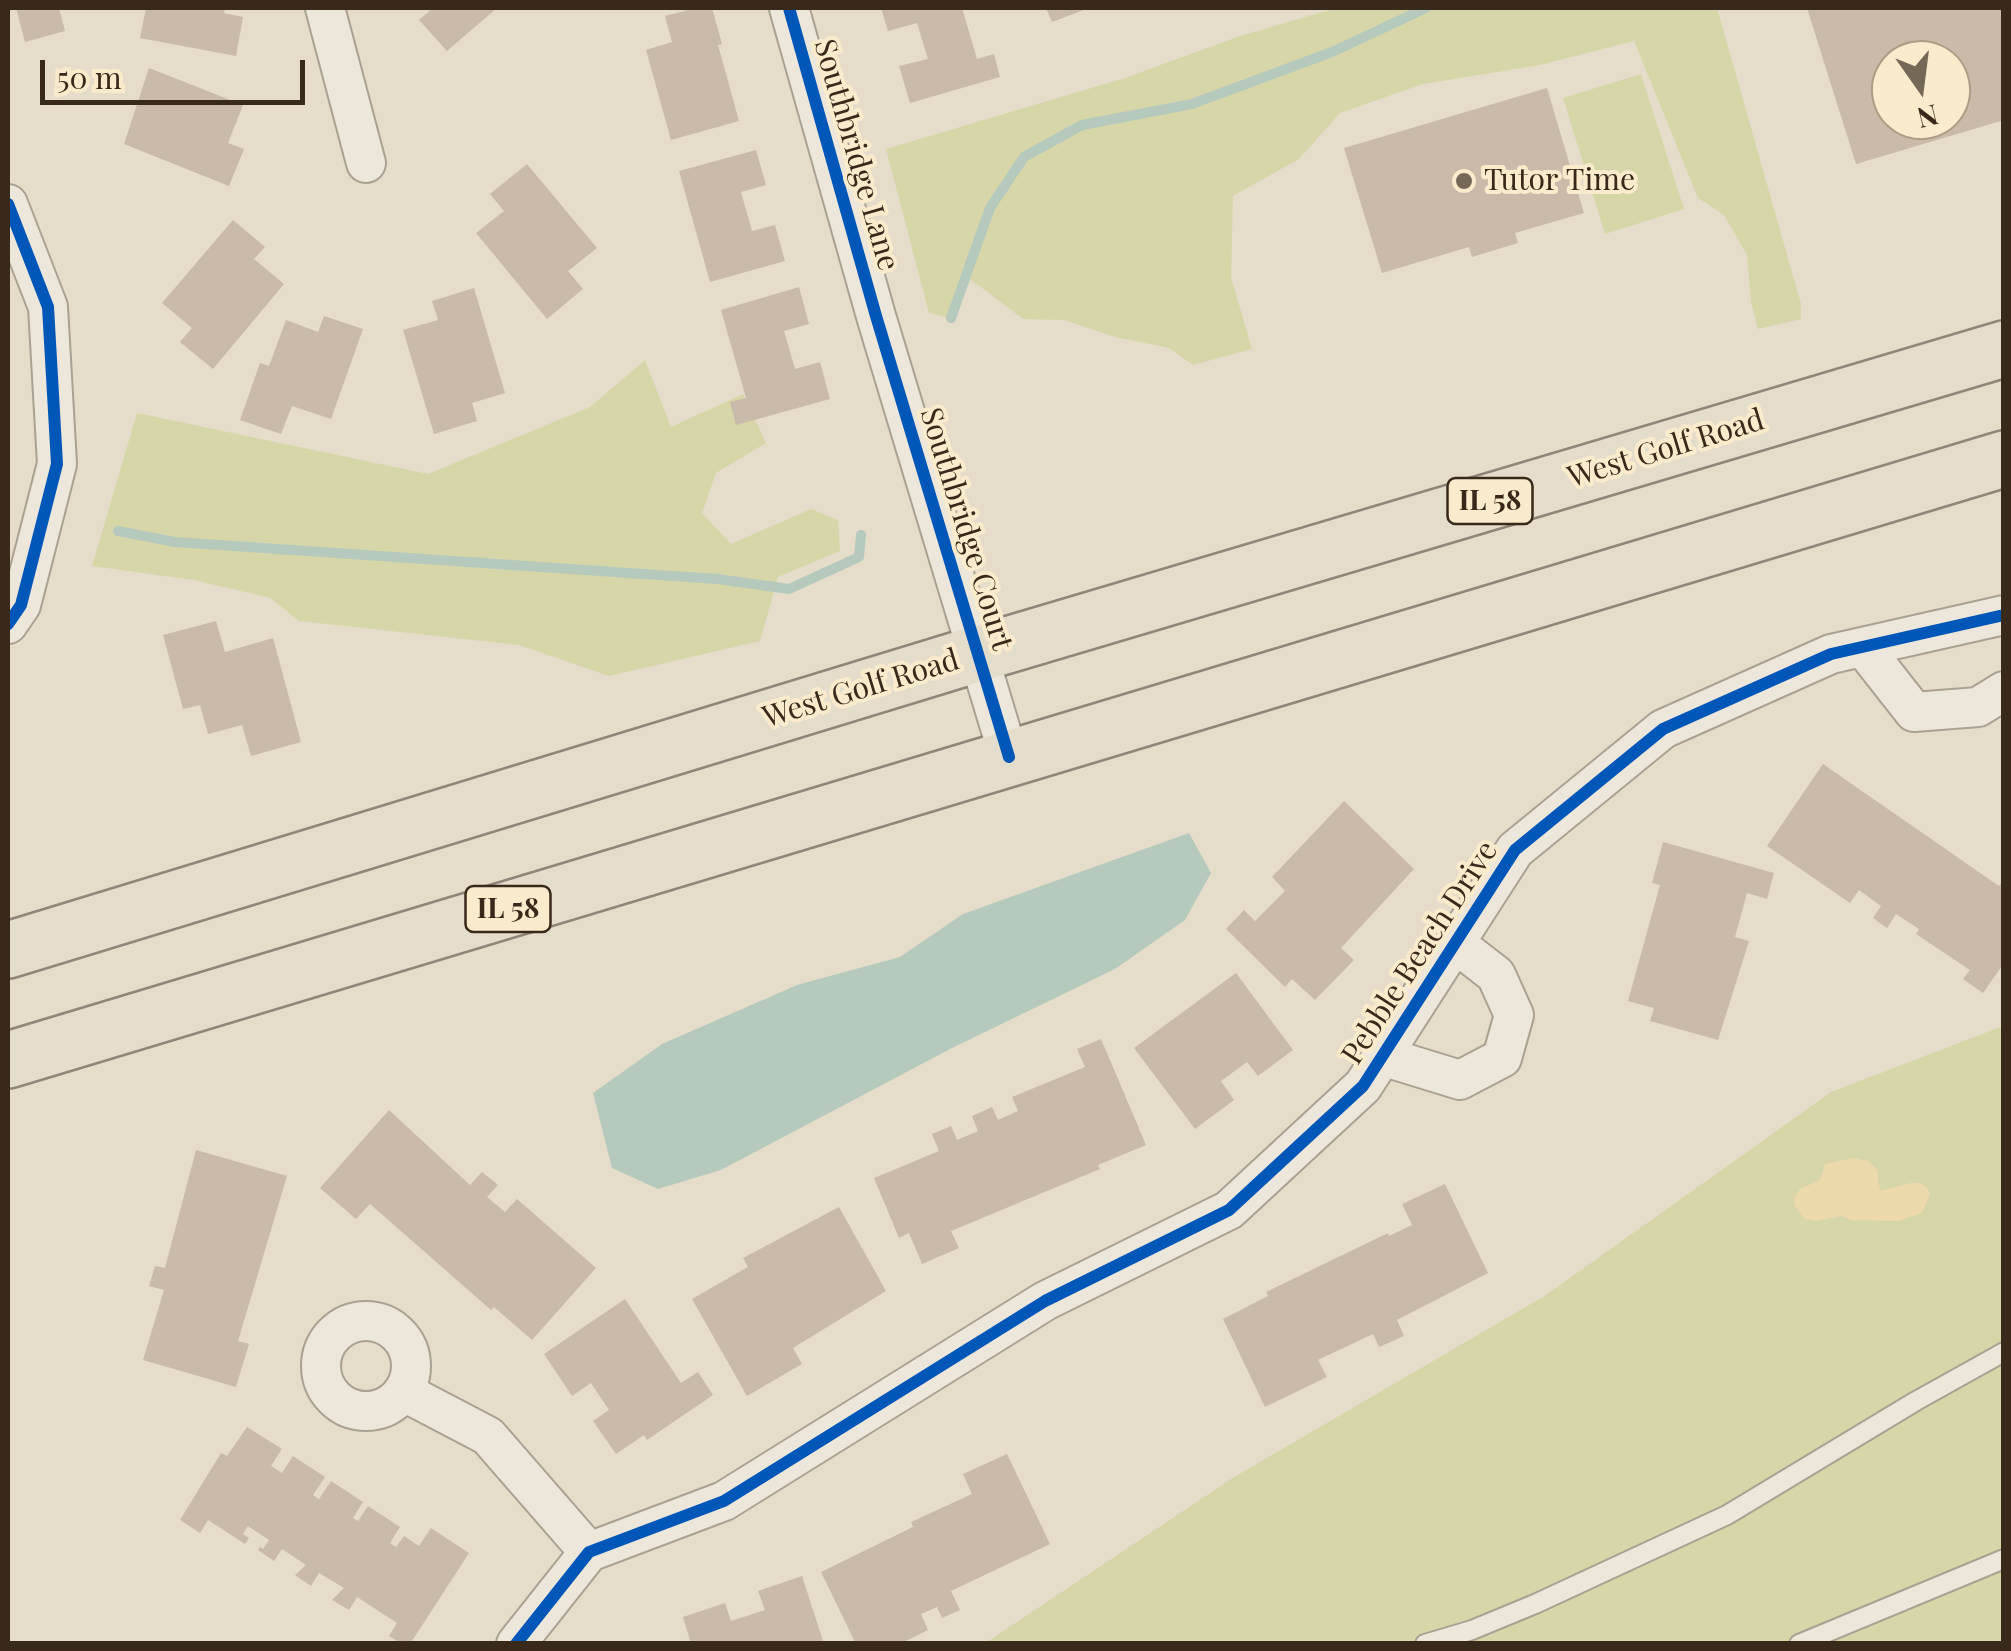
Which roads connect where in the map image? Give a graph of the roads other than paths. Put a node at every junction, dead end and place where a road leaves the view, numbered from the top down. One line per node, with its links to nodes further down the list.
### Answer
1 (326, 8): 3 (street)
2 (788, 8): 5 (street, Southbridge Lane)
3 (366, 163)
4 (8, 204): 9 (street)
5 (876, 316): 11 (street, Southbridge Court)
6 (2004, 349): 11 (main road, West Golf Road / IL 58)
7 (2004, 459): 13 (main road, IL 58)
8 (2004, 615): 10 (street, Pebble Beach Drive)
9 (8, 624)
10 (1863, 647): 12 (street); 14 (street, Pebble Beach Drive)
11 (977, 654): 13 (street, Southbridge Court); 15 (main road, West Golf Road / IL 58)
12 (2004, 691)
13 (1009, 757): 17 (main road, IL 58)
14 (1455, 943): 16 (street, Pebble Beach Drive); 16 (street, Pebble Beach Drive)
15 (8, 950)
16 (1382, 1056): 20 (street, Pebble Beach Drive)
17 (8, 1060)
18 (2004, 1352): 23 (lane)
19 (404, 1392): 20 (street)
20 (589, 1552): 22 (street)
21 (2004, 1559): 24 (lane)
22 (516, 1644)
23 (1425, 1644)
24 (1799, 1644)

